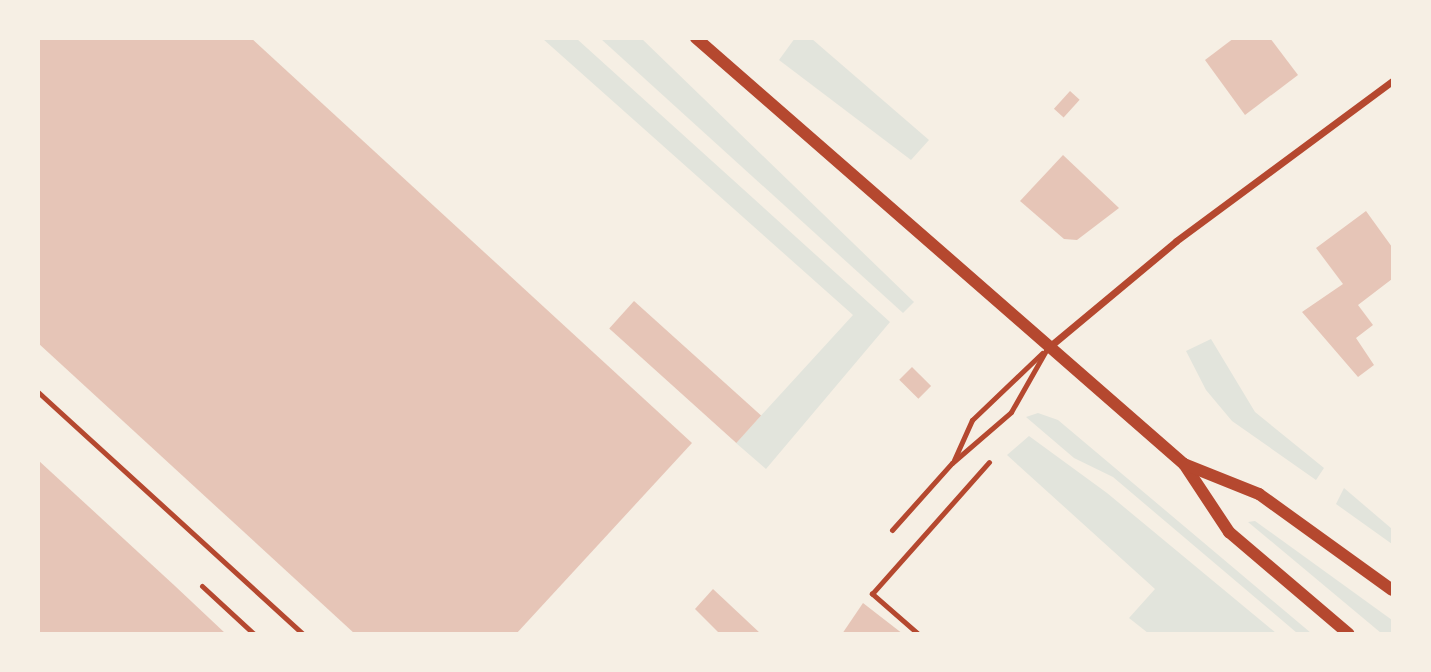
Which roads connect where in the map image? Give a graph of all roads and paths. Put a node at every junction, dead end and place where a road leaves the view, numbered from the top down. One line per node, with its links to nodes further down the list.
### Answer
1 (696, 38): 3 (street)
2 (1392, 81): 3 (street)
3 (1048, 347): 6 (lane); 6 (lane); 7 (street)
4 (38, 391): 12 (lane)
5 (998, 452): 13 (path)
6 (952, 463): 8 (lane)
7 (1184, 464): 10 (street); 14 (street)
8 (892, 530)
9 (202, 586): 11 (lane)
10 (1392, 590)
11 (254, 634)
12 (303, 634)
13 (918, 634)
14 (1349, 634)

